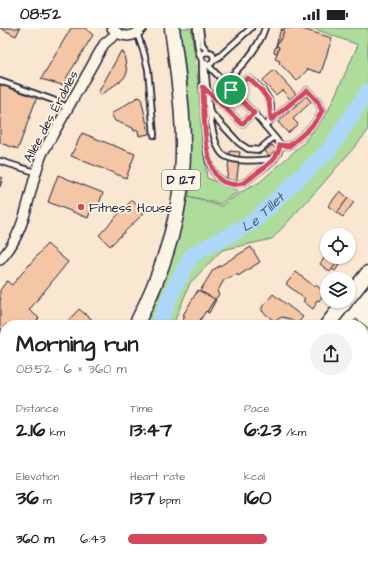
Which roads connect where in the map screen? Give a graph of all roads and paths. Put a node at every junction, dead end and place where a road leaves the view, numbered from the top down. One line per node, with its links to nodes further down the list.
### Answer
1 (172, 28): 32 (main road, D 127)
2 (196, 28): 10 (lane)
3 (200, 28): 8 (lane)
4 (251, 28): 9 (lane)
5 (265, 28): 12 (lane)
6 (114, 30): 7 (street); 17 (street, Allée des Érables)
7 (139, 31): 22 (lane)
8 (210, 52): 9 (lane); 10 (lane); 10 (lane)
9 (224, 52): 10 (lane)
10 (207, 62): 12 (lane); 13 (lane); 14 (lane)
11 (0, 80): 17 (lane)
12 (224, 82): 15 (lane)
13 (203, 87): 14 (lane); 16 (lane)
14 (207, 90): 18 (lane); 19 (lane)
15 (231, 90): 19 (lane); 20 (lane)
16 (204, 106): 18 (lane); 25 (lane)
17 (68, 108): 27 (street, Allée des Érables)
18 (210, 112): 23 (lane); 25 (lane)
19 (254, 113): 21 (lane)
20 (271, 120): 21 (lane); 24 (lane)
21 (265, 126): 23 (lane)
22 (154, 136)
23 (274, 136): 24 (lane)
24 (280, 145): 25 (lane)
25 (274, 159)
26 (0, 160): 27 (lane)
27 (35, 172): 28 (street, Allée des Érables)
28 (0, 260)
29 (368, 272): 30 (main road)
30 (356, 288)
31 (340, 308): 33 (main road)
32 (138, 320)
33 (331, 320)

